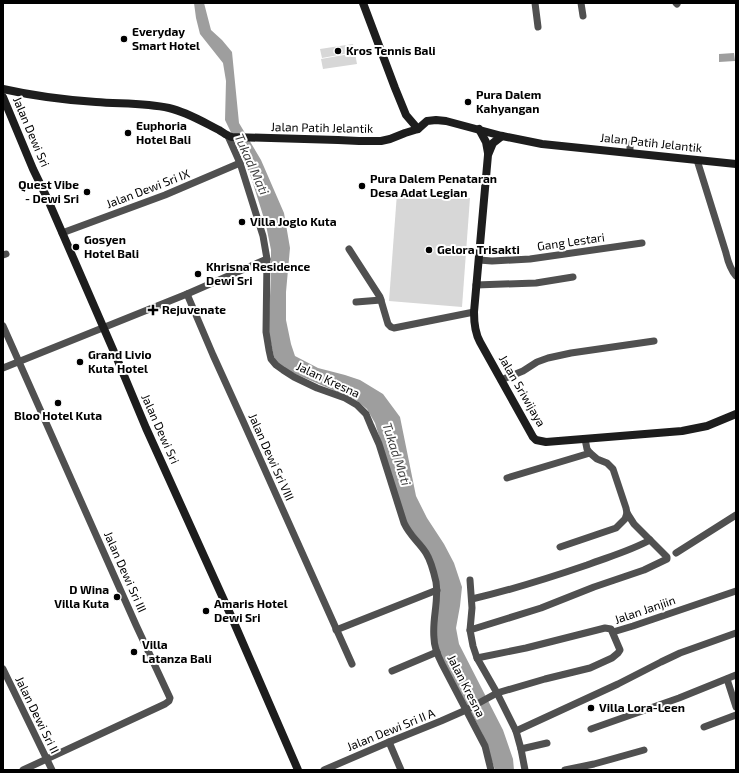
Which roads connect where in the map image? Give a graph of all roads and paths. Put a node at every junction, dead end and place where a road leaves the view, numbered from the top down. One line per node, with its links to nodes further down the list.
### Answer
1 (363, 3): 9 (street)
2 (535, 3): 5 (street)
3 (580, 3): 4 (street)
4 (583, 16)
5 (538, 26)
6 (3, 89): 7 (street, Jalan Patih Jelantik)
7 (12, 91): 8 (street); 12 (street, Jalan Patih Jelantik)
8 (4, 98): 19 (street, Jalan Dewi Sri)
9 (418, 128): 10 (street, Jalan Patih Jelantik); 12 (street, Jalan Patih Jelantik)
10 (479, 130): 11 (street, Jalan Patih Jelantik); 15 (street, Jalan Sriwijaya)
11 (502, 136): 14 (street, Jalan Patih Jelantik); 15 (street, Jalan Sriwijaya)
12 (230, 137): 17 (street, Jalan Kresna)
13 (630, 144): 14 (street)
14 (630, 153): 16 (street, Jalan Patih Jelantik)
15 (488, 155): 23 (street, Jalan Sriwijaya)
16 (697, 160): 18 (street, Jalan Patih Jelantik); 24 (street)
17 (240, 163): 19 (street, Jalan Dewi Sri IX); 22 (street, Jalan Kresna)
18 (736, 164)
19 (62, 233): 32 (street, Jalan Dewi Sri)
20 (642, 243): 23 (street, Gang Lestari)
21 (349, 249): 28 (street)
22 (267, 259): 27 (street); 47 (street, Jalan Kresna)
23 (479, 260): 26 (street, Jalan Sriwijaya)
24 (736, 276)
25 (574, 277): 26 (street)
26 (476, 285): 30 (street, Jalan Sriwijaya)
27 (188, 294): 32 (street); 50 (street, Jalan Dewi Sri VIII)
28 (381, 300): 29 (street); 30 (street)
29 (356, 302)
30 (474, 312): 36 (street, Jalan Sriwijaya)
31 (3, 326): 34 (street, Jalan Dewi Sri III)
32 (103, 327): 34 (street); 75 (street, Jalan Dewi Sri)
33 (654, 341): 36 (street)
34 (19, 361): 35 (street); 72 (street, Jalan Dewi Sri III)
35 (3, 368)
36 (501, 380): 38 (street, Jalan Sriwijaya)
37 (736, 414): 38 (street, Jalan Sriwijaya)
38 (585, 439): 39 (street)
39 (590, 453): 40 (street); 41 (street)
40 (507, 478)
41 (627, 513): 43 (street); 44 (street)
42 (736, 515): 45 (street)
43 (650, 540): 49 (street); 51 (street)
44 (560, 547)
45 (676, 553)
46 (470, 580): 49 (street)
47 (437, 590): 50 (street); 54 (street, Jalan Kresna)
48 (736, 591): 52 (street, Jalan Janjiin)
49 (472, 600): 51 (street)
50 (336, 630): 56 (street, Jalan Dewi Sri VIII)
51 (470, 630): 55 (street)
52 (613, 632): 55 (street); 61 (street, Jalan Janjiin)
53 (736, 633): 67 (street)
54 (437, 652): 58 (street); 63 (street, Jalan Kresna)
55 (477, 658): 61 (street)
56 (352, 664)
57 (3, 669): 72 (street, Jalan Dewi Sri II)
58 (392, 671)
59 (736, 675): 60 (street)
60 (727, 679): 62 (street); 66 (street)
61 (496, 694): 63 (street, Jalan Dewi Sri II A); 67 (street)
62 (736, 707)
63 (467, 709): 68 (street, Jalan Dewi Sri II A); 78 (street, Jalan Kresna)
64 (736, 715): 65 (street)
65 (704, 727)
66 (591, 729)
67 (516, 731): 70 (street)
68 (389, 742): 76 (street, Jalan Dewi Sri II A); 77 (street)
69 (547, 743): 70 (street)
70 (521, 749): 79 (street)
71 (644, 750): 80 (street)
72 (46, 759): 73 (street); 74 (street, Jalan Dewi Sri II)
73 (23, 770)
74 (52, 770)
75 (298, 770)
76 (324, 770)
77 (401, 770)
78 (491, 770)
79 (525, 770)
80 (565, 770)

